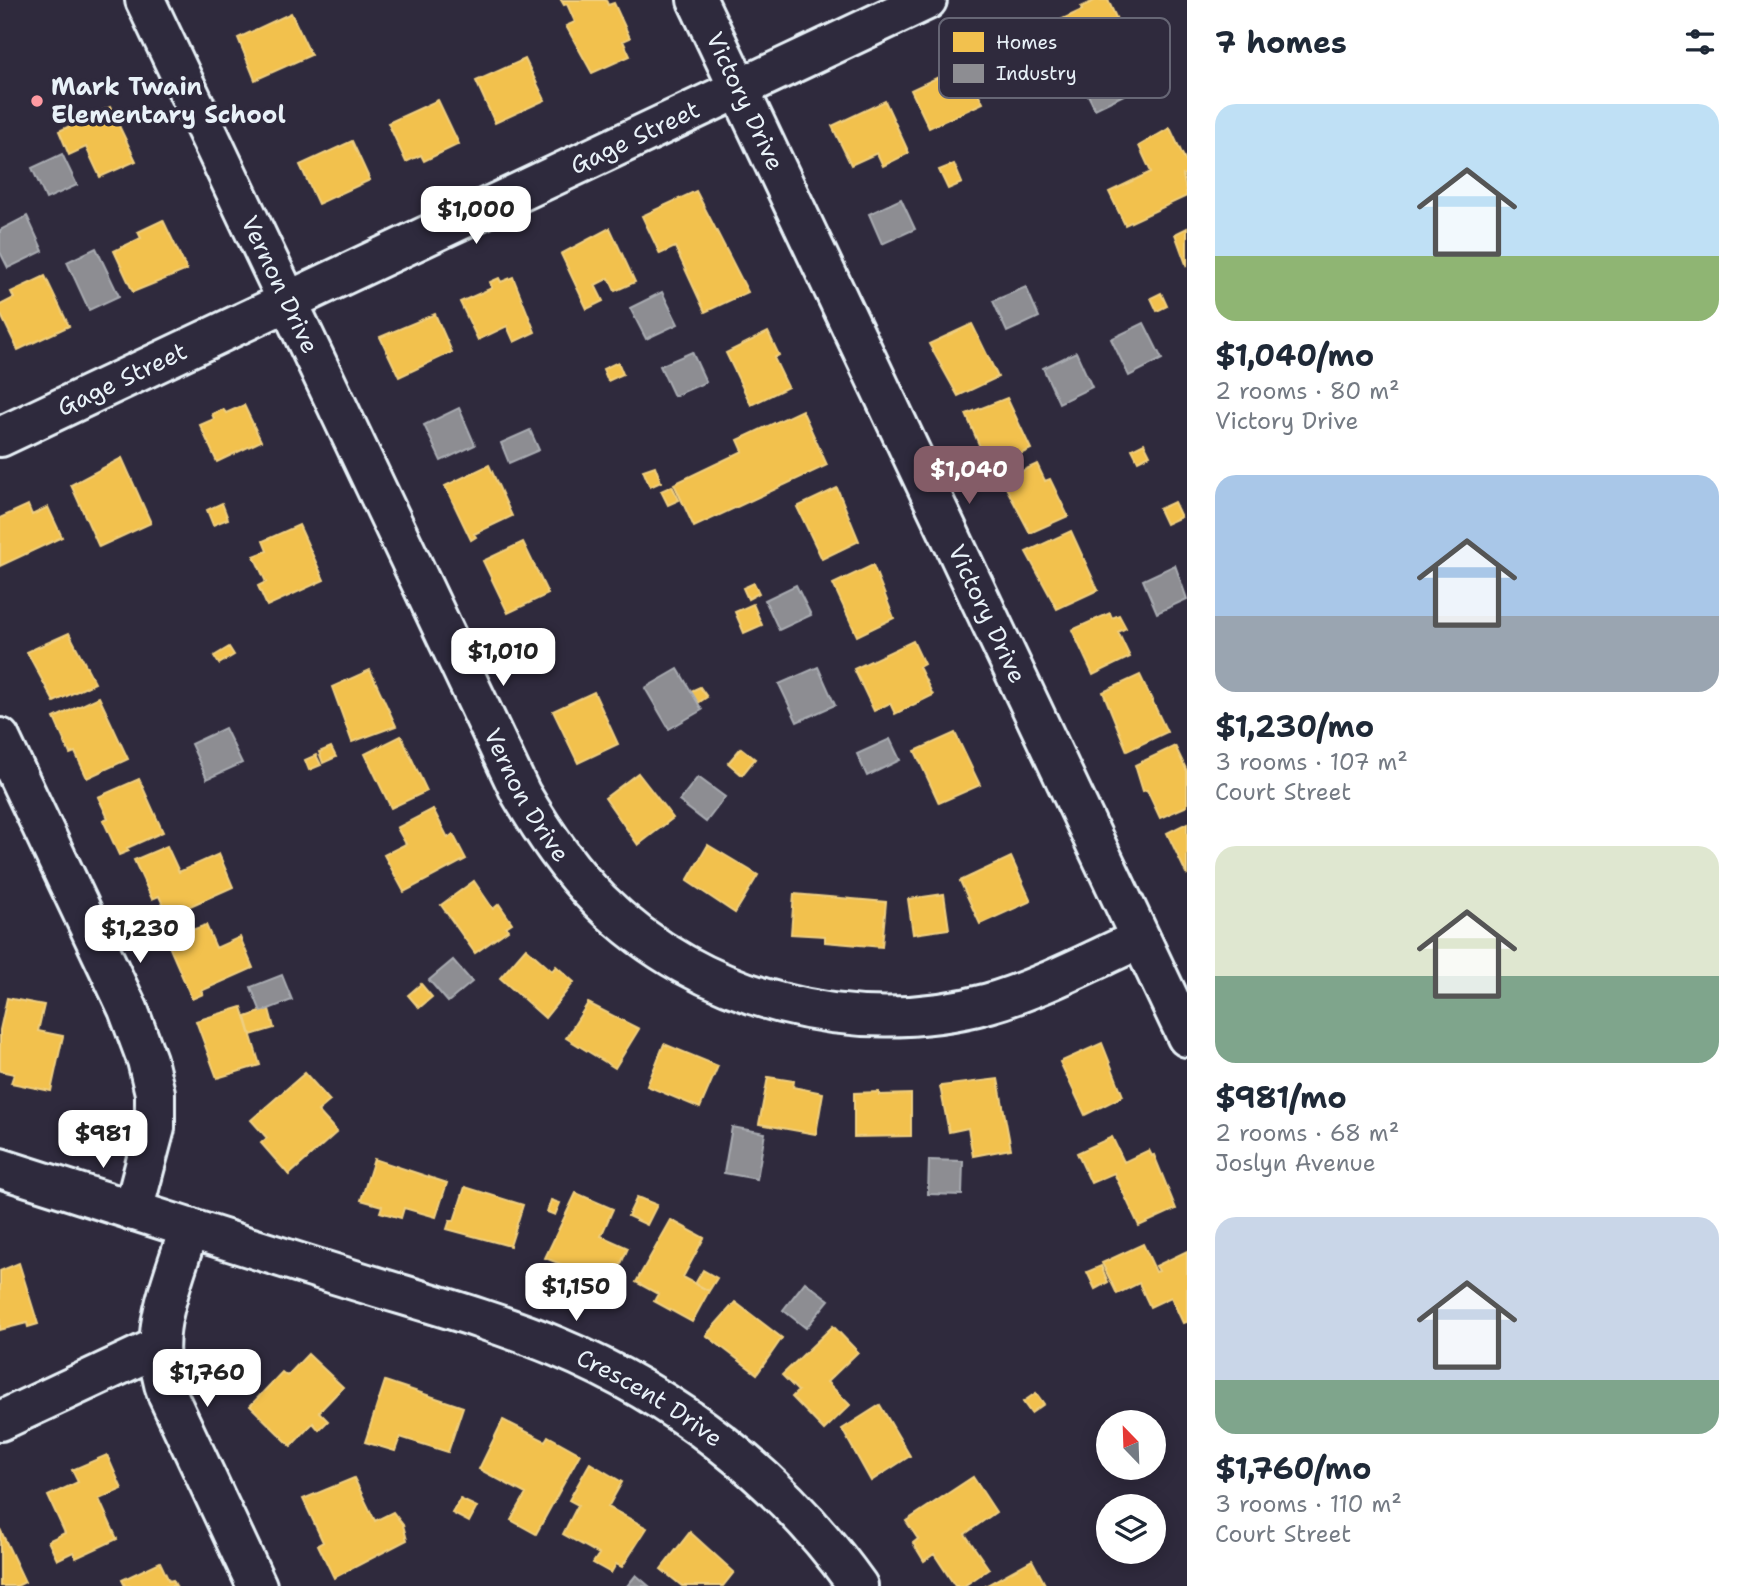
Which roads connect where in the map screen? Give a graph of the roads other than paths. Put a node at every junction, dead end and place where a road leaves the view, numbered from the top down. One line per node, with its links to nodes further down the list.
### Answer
1 (145, 0): 5 (street, Vernon Drive)
2 (697, 0): 4 (street, Victory Drive)
3 (927, 0): 4 (street, Gage Street)
4 (739, 89): 5 (street, Gage Street); 8 (street, Victory Drive)
5 (288, 302): 6 (street, Gage Street); 8 (street, Vernon Drive)
6 (0, 437)
7 (0, 738): 11 (street)
8 (1140, 939): 9 (street, Victory Drive)
9 (1187, 1037)
10 (0, 1168): 11 (street, Crescent Drive)
11 (133, 1210): 12 (street, Crescent Drive)
12 (189, 1228): 13 (street); 16 (street, Crescent Drive)
13 (156, 1348): 14 (street); 15 (street)
14 (0, 1421)
15 (257, 1586)
16 (858, 1586)

